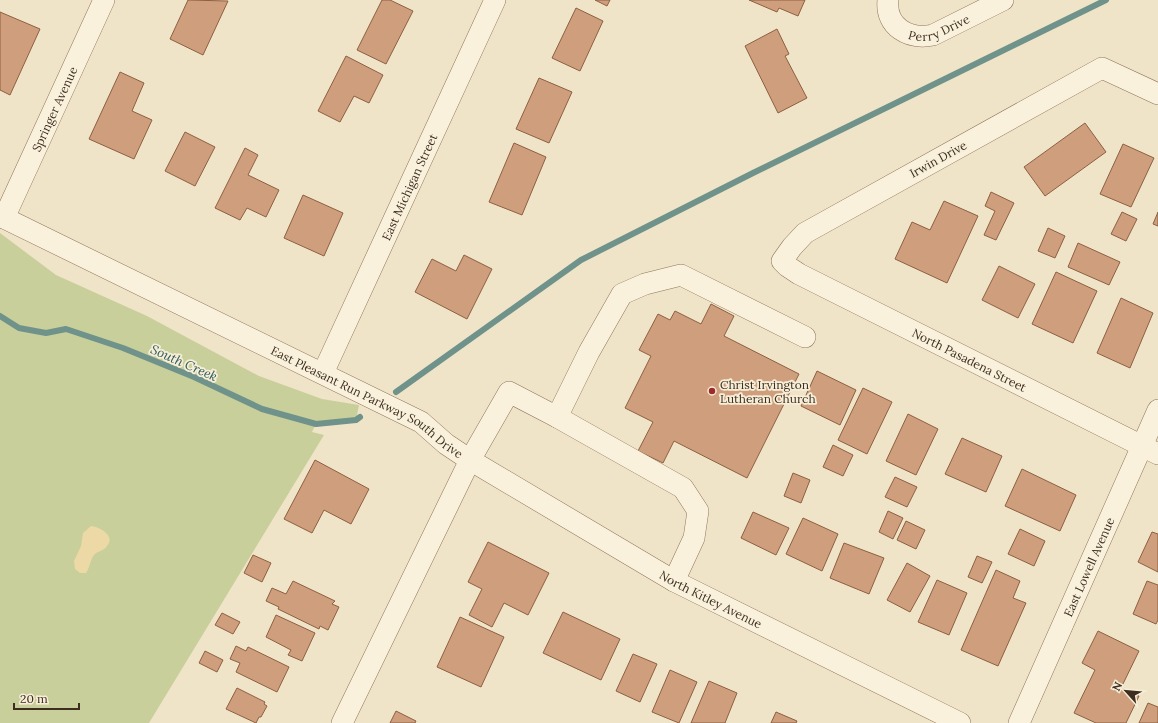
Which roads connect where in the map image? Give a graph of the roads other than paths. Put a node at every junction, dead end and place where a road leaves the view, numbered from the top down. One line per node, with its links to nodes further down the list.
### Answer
1 (104, 0): 6 (street, Springer Avenue)
2 (495, 0): 9 (street, East Michigan Street)
3 (888, 0): 4 (street, Perry Drive)
4 (1003, 0)
5 (1158, 94): 7 (street, Irwin Drive)
6 (2, 217): 9 (street, East Pleasant Run Parkway South Drive)
7 (782, 261): 12 (street, North Pasadena Street)
8 (805, 337): 11 (street)
9 (323, 373): 13 (street, East Pleasant Run Parkway South Drive)
10 (1158, 410): 12 (street, East Lowell Avenue)
11 (557, 417): 13 (street); 14 (street)
12 (1150, 450): 17 (street, East Lowell Avenue)
13 (470, 460): 14 (street, North Kitley Avenue); 15 (street, East Pleasant Run Parkway South Drive)
14 (674, 581): 16 (street, North Kitley Avenue)
15 (342, 723)
16 (960, 723)
17 (1019, 723)

